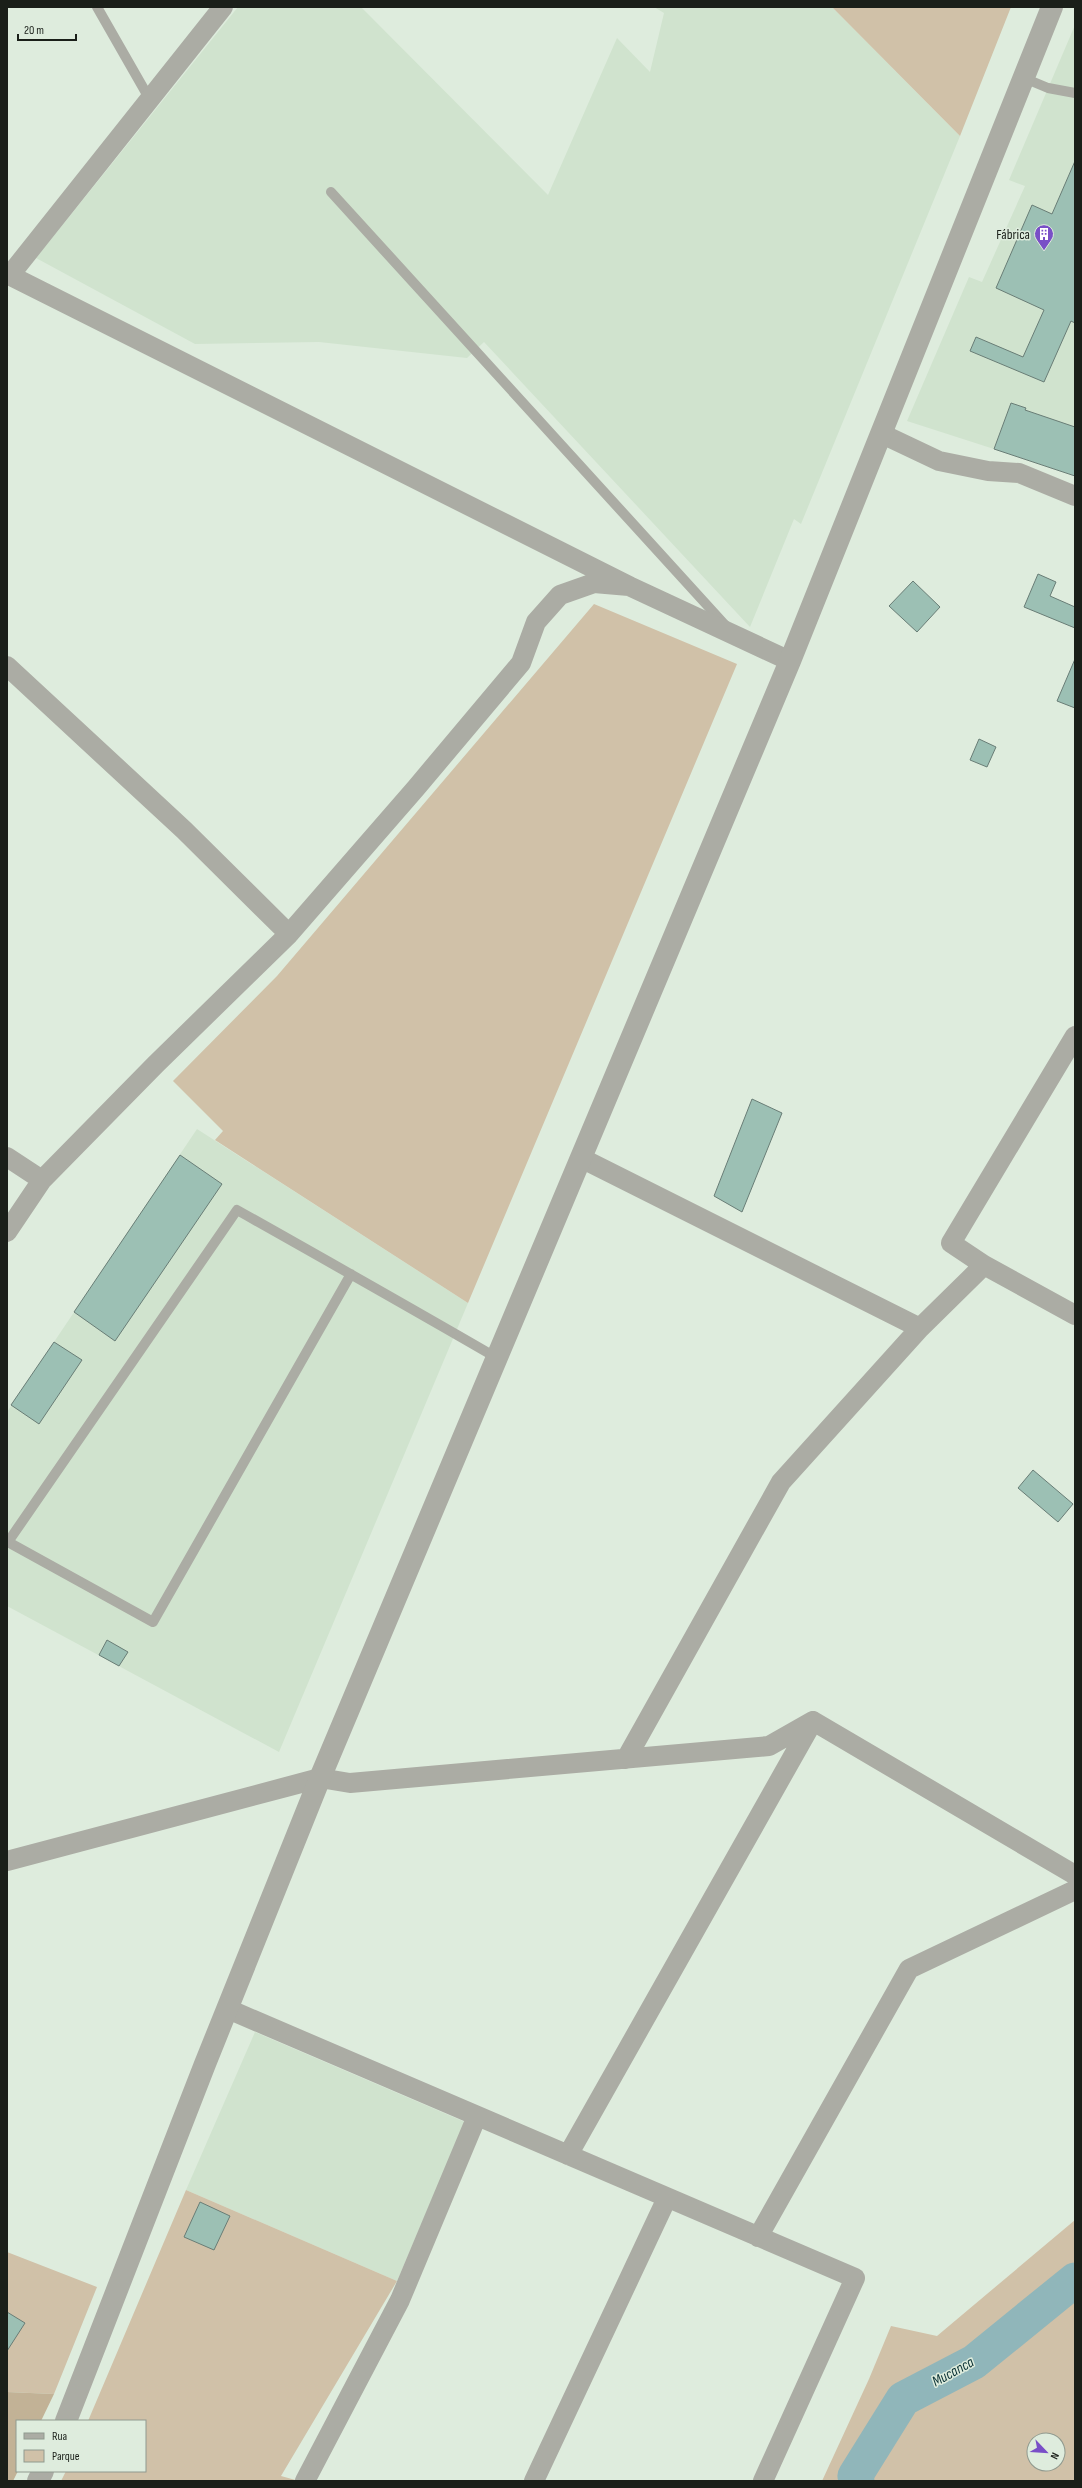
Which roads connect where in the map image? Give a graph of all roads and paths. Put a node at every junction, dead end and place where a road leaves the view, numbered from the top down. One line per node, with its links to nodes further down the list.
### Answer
1 (97, 7): 6 (lane)
2 (223, 7): 6 (street)
3 (1052, 7): 4 (street)
4 (1024, 78): 5 (lane); 9 (street)
5 (1075, 93)
6 (149, 98): 8 (street)
7 (331, 192): 12 (lane)
8 (8, 274): 11 (street)
9 (882, 434): 10 (street); 13 (street)
10 (1075, 496)
11 (629, 586): 12 (street); 15 (street)
12 (732, 633): 13 (street)
13 (790, 661): 18 (street)
14 (7, 666): 15 (street)
15 (289, 934): 19 (street)
16 (1075, 1036): 21 (street)
17 (7, 1157): 19 (street)
18 (581, 1158): 24 (street); 25 (street)
19 (42, 1180): 20 (street)
20 (7, 1232)
21 (984, 1265): 23 (street); 24 (street)
22 (351, 1274): 22 (lane); 25 (lane)
23 (1075, 1315)
24 (920, 1328): 27 (street)
25 (497, 1358): 28 (street)
26 (813, 1721): 27 (street); 30 (street); 34 (street)
27 (626, 1759): 28 (street)
28 (320, 1778): 29 (street); 32 (street)
29 (7, 1861)
30 (1075, 1875)
31 (1075, 1890): 36 (street)
32 (228, 2009): 33 (street); 37 (street)
33 (477, 2116): 34 (street); 40 (street)
34 (568, 2155): 35 (street)
35 (667, 2198): 36 (street); 41 (street)
36 (758, 2237): 42 (street)
37 (66, 2420)
38 (42, 2472): 39 (street)
39 (38, 2481)
40 (305, 2481)
41 (534, 2481)
42 (763, 2481)

